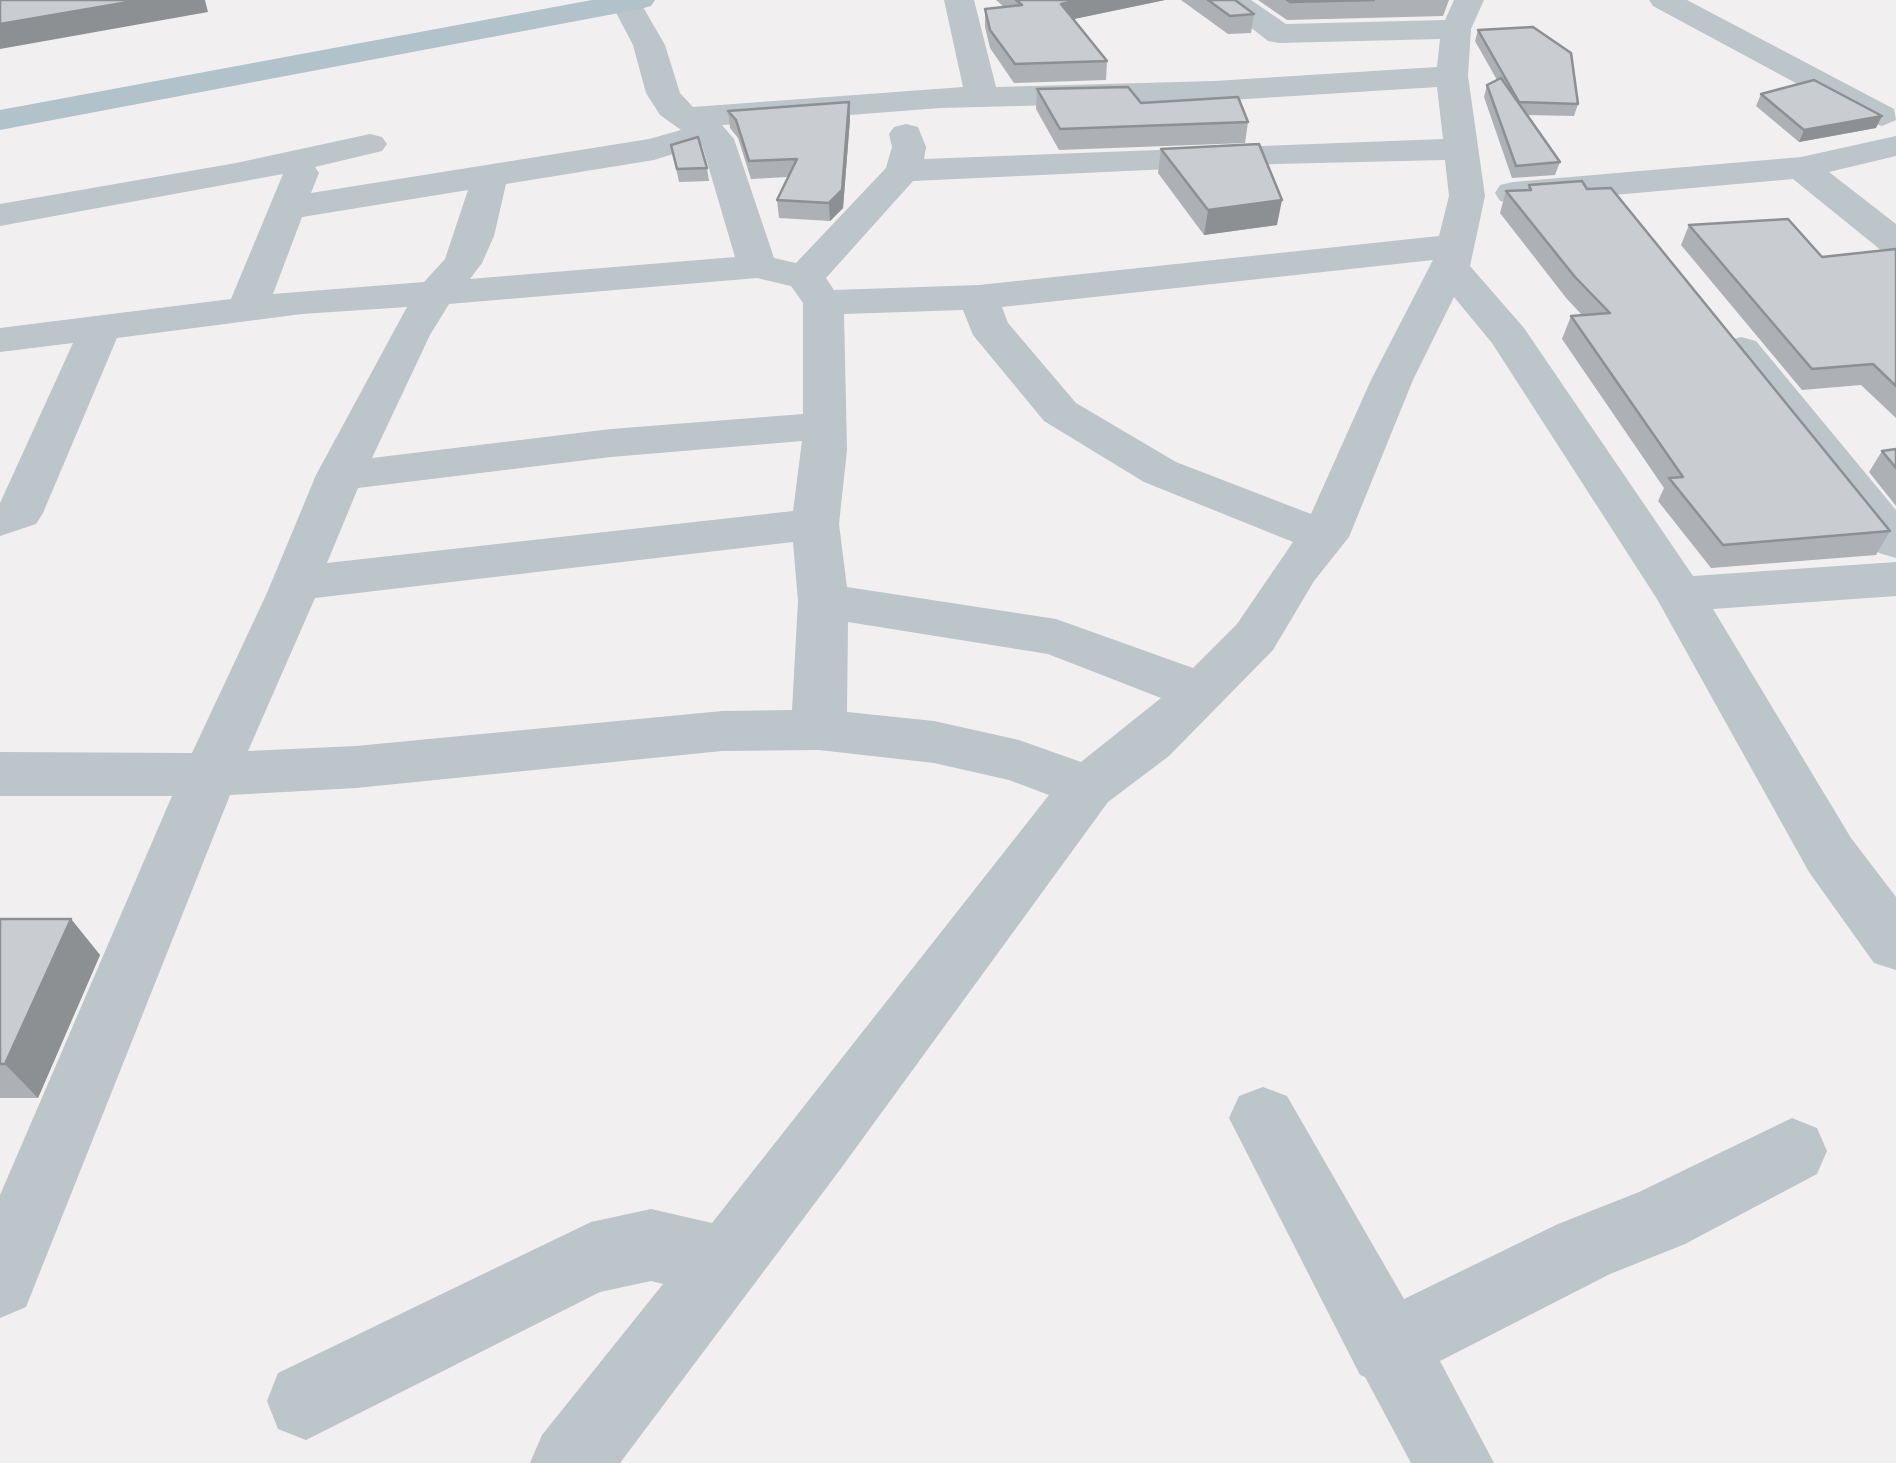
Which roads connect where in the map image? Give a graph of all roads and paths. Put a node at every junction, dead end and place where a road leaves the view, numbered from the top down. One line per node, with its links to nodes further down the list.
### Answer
1 (548, 0): 9 (main road)
2 (959, 0): 7 (street)
3 (1231, 0): 6 (street)
4 (1664, 0): 11 (street)
5 (633, 1): 10 (main road); 12 (street)
6 (1459, 35): 7 (street); 20 (street)
7 (982, 96): 8 (street)
8 (894, 101): 12 (street); 17 (street)
9 (0, 102)
10 (0, 120)
11 (1896, 124)
12 (698, 125): 18 (street); 23 (street)
13 (370, 144): 15 (street)
14 (1887, 156): 16 (street)
15 (306, 158): 19 (street); 21 (street)
16 (1801, 168): 20 (street); 22 (street)
17 (903, 172): 20 (street); 24 (street)
18 (490, 176): 19 (street); 25 (street)
19 (288, 208): 27 (street)
20 (1459, 214): 26 (street); 35 (street); 39 (street)
21 (0, 215)
22 (1896, 243)
23 (756, 266): 24 (street); 25 (street)
24 (814, 290): 26 (street); 31 (street)
25 (435, 294): 27 (street); 32 (street)
26 (979, 297): 35 (street)
27 (246, 309): 29 (street)
28 (1712, 318): 36 (street)
29 (101, 326): 30 (street); 33 (street)
30 (0, 340)
31 (822, 426): 32 (street); 34 (street)
32 (339, 475): 38 (street)
33 (0, 521)
34 (815, 524): 38 (street); 40 (street)
35 (1324, 537): 41 (street)
36 (1896, 542)
37 (1896, 579): 39 (street)
38 (295, 584): 44 (street)
39 (1679, 594): 46 (street)
40 (823, 600): 41 (street); 42 (street)
41 (1201, 692): 45 (street)
42 (819, 730): 44 (street); 45 (street)
43 (0, 774): 44 (street)
44 (210, 775): 49 (street)
45 (1088, 787): 50 (street)
46 (1896, 944)
47 (1263, 1118): 52 (street)
48 (1792, 1151): 52 (street)
49 (24, 1161): 51 (street)
50 (726, 1262): 53 (street); 54 (street)
51 (0, 1281)
52 (1387, 1348): 55 (street)
53 (306, 1401)
54 (570, 1463)
55 (1454, 1463)

